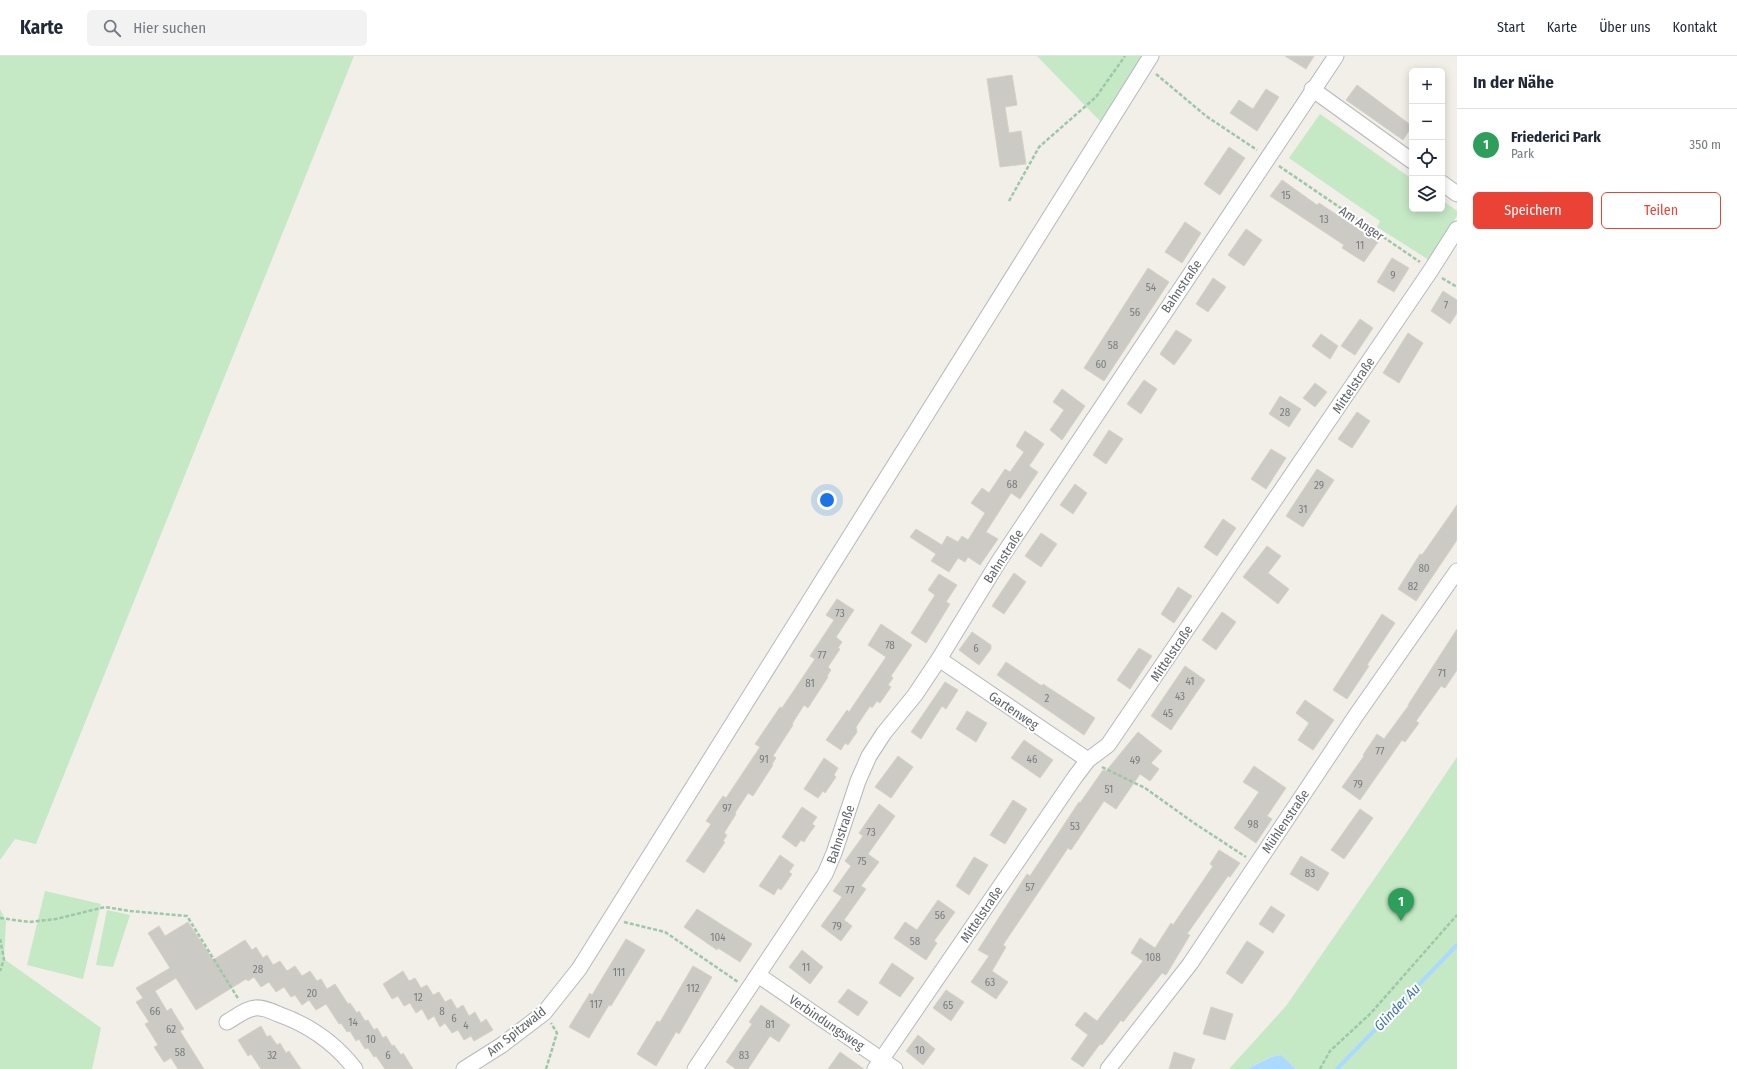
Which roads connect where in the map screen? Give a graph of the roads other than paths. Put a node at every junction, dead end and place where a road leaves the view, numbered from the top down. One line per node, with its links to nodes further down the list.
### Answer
1 (1336, 56): 3 (street, Bahnstraße)
2 (1148, 61): 15 (street, Am Spitzwald)
3 (1312, 89): 4 (street); 9 (street, Bahnstraße)
4 (1409, 159)
5 (1445, 185): 6 (street)
6 (1457, 194)
7 (1457, 229): 10 (street, Mittelstraße)
8 (1457, 571): 18 (street, Mühlenstraße)
9 (939, 659): 10 (street, Gartenweg); 11 (street, Bahnstraße)
10 (1088, 760): 13 (street, Mittelstraße)
11 (758, 975): 13 (street, Verbindungsweg); 16 (street, Bahnstraße)
12 (227, 1022): 14 (street)
13 (878, 1064): 17 (street, Verbindungsweg)
14 (355, 1069)
15 (464, 1069)
16 (695, 1069)
17 (895, 1069)
18 (1108, 1069)

